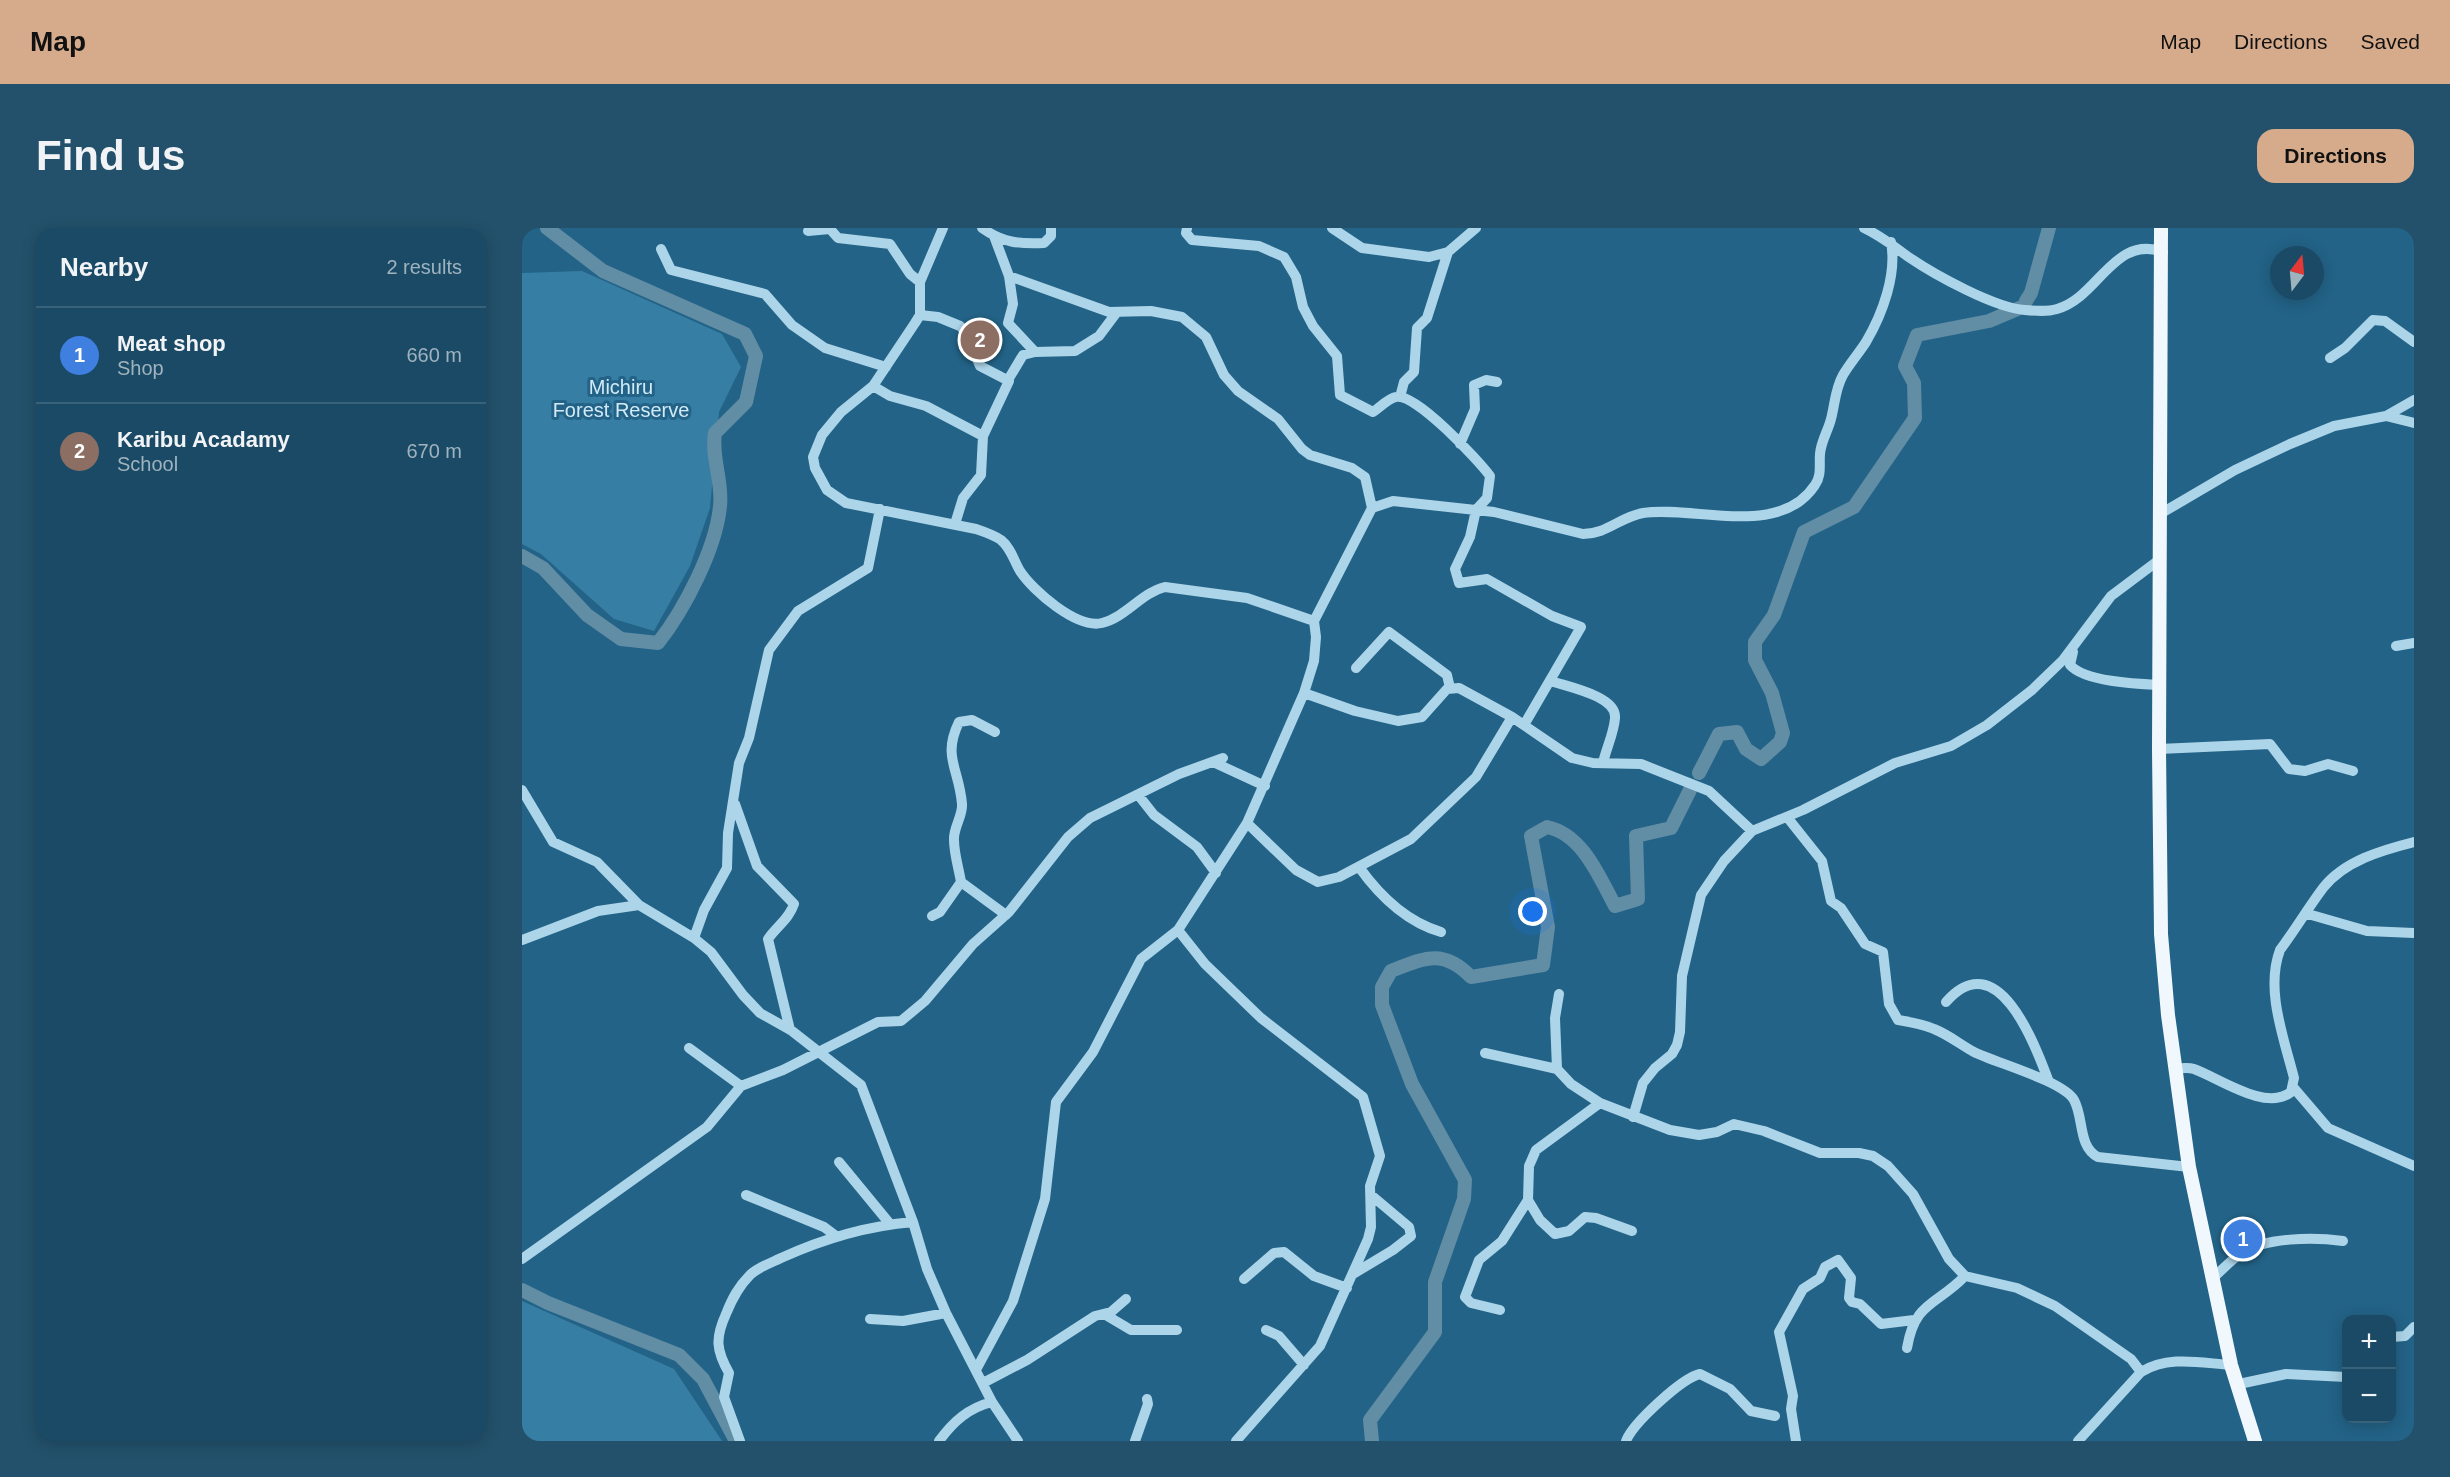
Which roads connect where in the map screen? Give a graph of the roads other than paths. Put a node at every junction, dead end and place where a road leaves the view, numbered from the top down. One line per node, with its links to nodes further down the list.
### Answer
1 (943, 228): 16 (street)
2 (982, 228): 10 (street)
3 (1051, 228): 10 (street)
4 (1187, 228): 26 (street)
5 (1332, 228): 13 (street)
6 (1476, 228): 13 (street)
7 (1864, 228): 11 (street)
8 (2161, 228): 14 (main road)
9 (808, 231): 16 (street)
10 (994, 236): 15 (street)
11 (1891, 242): 14 (street); 34 (street)
12 (661, 249): 22 (street)
13 (1448, 252): 26 (street)
14 (2163, 252): 35 (main road)
15 (1009, 276): 17 (street); 20 (street)
16 (920, 282): 18 (street)
17 (1117, 312): 20 (street); 32 (street)
18 (920, 315): 22 (street); 23 (street)
19 (2414, 342): 21 (street)
20 (1035, 352): 23 (street)
21 (2330, 358)
22 (886, 367): 25 (street)
23 (1008, 380): 30 (street)
24 (1497, 382): 31 (street)
25 (873, 386): 30 (street); 33 (street)
26 (1400, 397): 31 (street)
27 (2414, 400): 28 (street)
28 (2386, 416): 29 (street); 35 (street)
29 (2414, 423)
30 (983, 436): 36 (street)
31 (1460, 444): 34 (street)
32 (1372, 508): 34 (street); 38 (street)
33 (880, 509): 36 (street); 55 (street)
34 (1476, 510): 43 (street)
35 (2160, 514): 37 (main road)
36 (955, 524): 38 (street)
37 (2159, 560): 39 (street); 44 (main road)
38 (1314, 621): 46 (street)
39 (2079, 641): 44 (street); 57 (street)
40 (2414, 643): 41 (street)
41 (2396, 646)
42 (1356, 668): 45 (street)
43 (1551, 681): 48 (street); 51 (street)
44 (2160, 685): 50 (main road)
45 (1450, 688): 46 (street); 47 (street)
46 (1304, 693): 53 (street)
47 (1512, 717): 48 (street); 61 (street)
48 (1524, 725): 51 (street)
49 (995, 732): 63 (street)
50 (2159, 749): 52 (street); 80 (main road)
51 (1602, 764): 59 (street)
52 (2353, 771)
53 (1265, 786): 56 (street); 58 (street)
54 (522, 790): 64 (street)
55 (734, 795): 71 (street); 75 (street)
56 (1139, 796): 62 (street); 66 (street)
57 (1787, 817): 59 (street); 81 (street)
58 (1247, 823): 61 (street); 62 (street)
59 (1752, 831): 85 (street)
60 (2414, 842): 65 (street)
61 (1359, 867): 69 (street)
62 (1216, 873): 68 (street)
63 (961, 882): 66 (street); 67 (street)
64 (639, 905): 71 (street); 72 (street)
65 (2308, 914): 70 (street); 83 (street)
66 (1006, 915): 77 (street)
67 (933, 916)
68 (1178, 930): 90 (street); 116 (street)
69 (1441, 933)
70 (2414, 933)
71 (694, 938): 75 (street)
72 (522, 940)
73 (1559, 994): 79 (street)
74 (1946, 1002): 81 (street)
75 (789, 1030): 77 (street)
76 (689, 1048): 82 (street)
77 (821, 1052): 82 (street); 92 (street)
78 (1485, 1053): 79 (street)
79 (1557, 1069): 84 (street)
80 (2175, 1069): 83 (street); 88 (main road)
81 (2049, 1082): 88 (street)
82 (741, 1086): 97 (street)
83 (2294, 1087): 87 (street)
84 (1600, 1103): 85 (street); 91 (street)
85 (1633, 1118): 99 (street)
86 (838, 1162): 93 (street)
87 (2414, 1166)
88 (2189, 1167): 101 (main road)
89 (746, 1195): 95 (street)
90 (1371, 1195): 98 (street); 98 (street)
91 (1528, 1200): 94 (street); 104 (street)
92 (913, 1222): 93 (street); 105 (street)
93 (890, 1224): 95 (street)
94 (1632, 1231)
95 (836, 1236): 124 (street)
96 (2343, 1241): 101 (street)
97 (522, 1259)
98 (1353, 1274): 102 (street)
99 (1965, 1276): 108 (street); 117 (street)
100 (1244, 1279): 102 (street)
101 (2212, 1279): 115 (main road)
102 (1347, 1288): 114 (street)
103 (1126, 1299): 106 (street)
104 (1500, 1310)
105 (946, 1313): 107 (street); 116 (street)
106 (1104, 1314): 110 (street); 119 (street)
107 (870, 1319)
108 (1914, 1320): 113 (street); 130 (street)
109 (2414, 1327): 112 (street)
110 (1178, 1330)
111 (1266, 1330): 114 (street)
112 (2396, 1337)
113 (1907, 1348)
114 (1304, 1365): 128 (street)
115 (2231, 1365): 117 (street); 120 (main road)
116 (977, 1368): 119 (street)
117 (2141, 1372): 131 (street)
118 (2342, 1377): 120 (street)
119 (983, 1383): 122 (street)
120 (2239, 1384): 132 (main road)
121 (1147, 1398): 127 (street)
122 (992, 1402): 125 (street); 126 (street)
123 (1775, 1416): 129 (street)
124 (740, 1441)
125 (939, 1441)
126 (1018, 1441)
127 (1135, 1441)
128 (1236, 1441)
129 (1626, 1441)
130 (1796, 1441)
131 (2078, 1441)
132 (2255, 1441)

